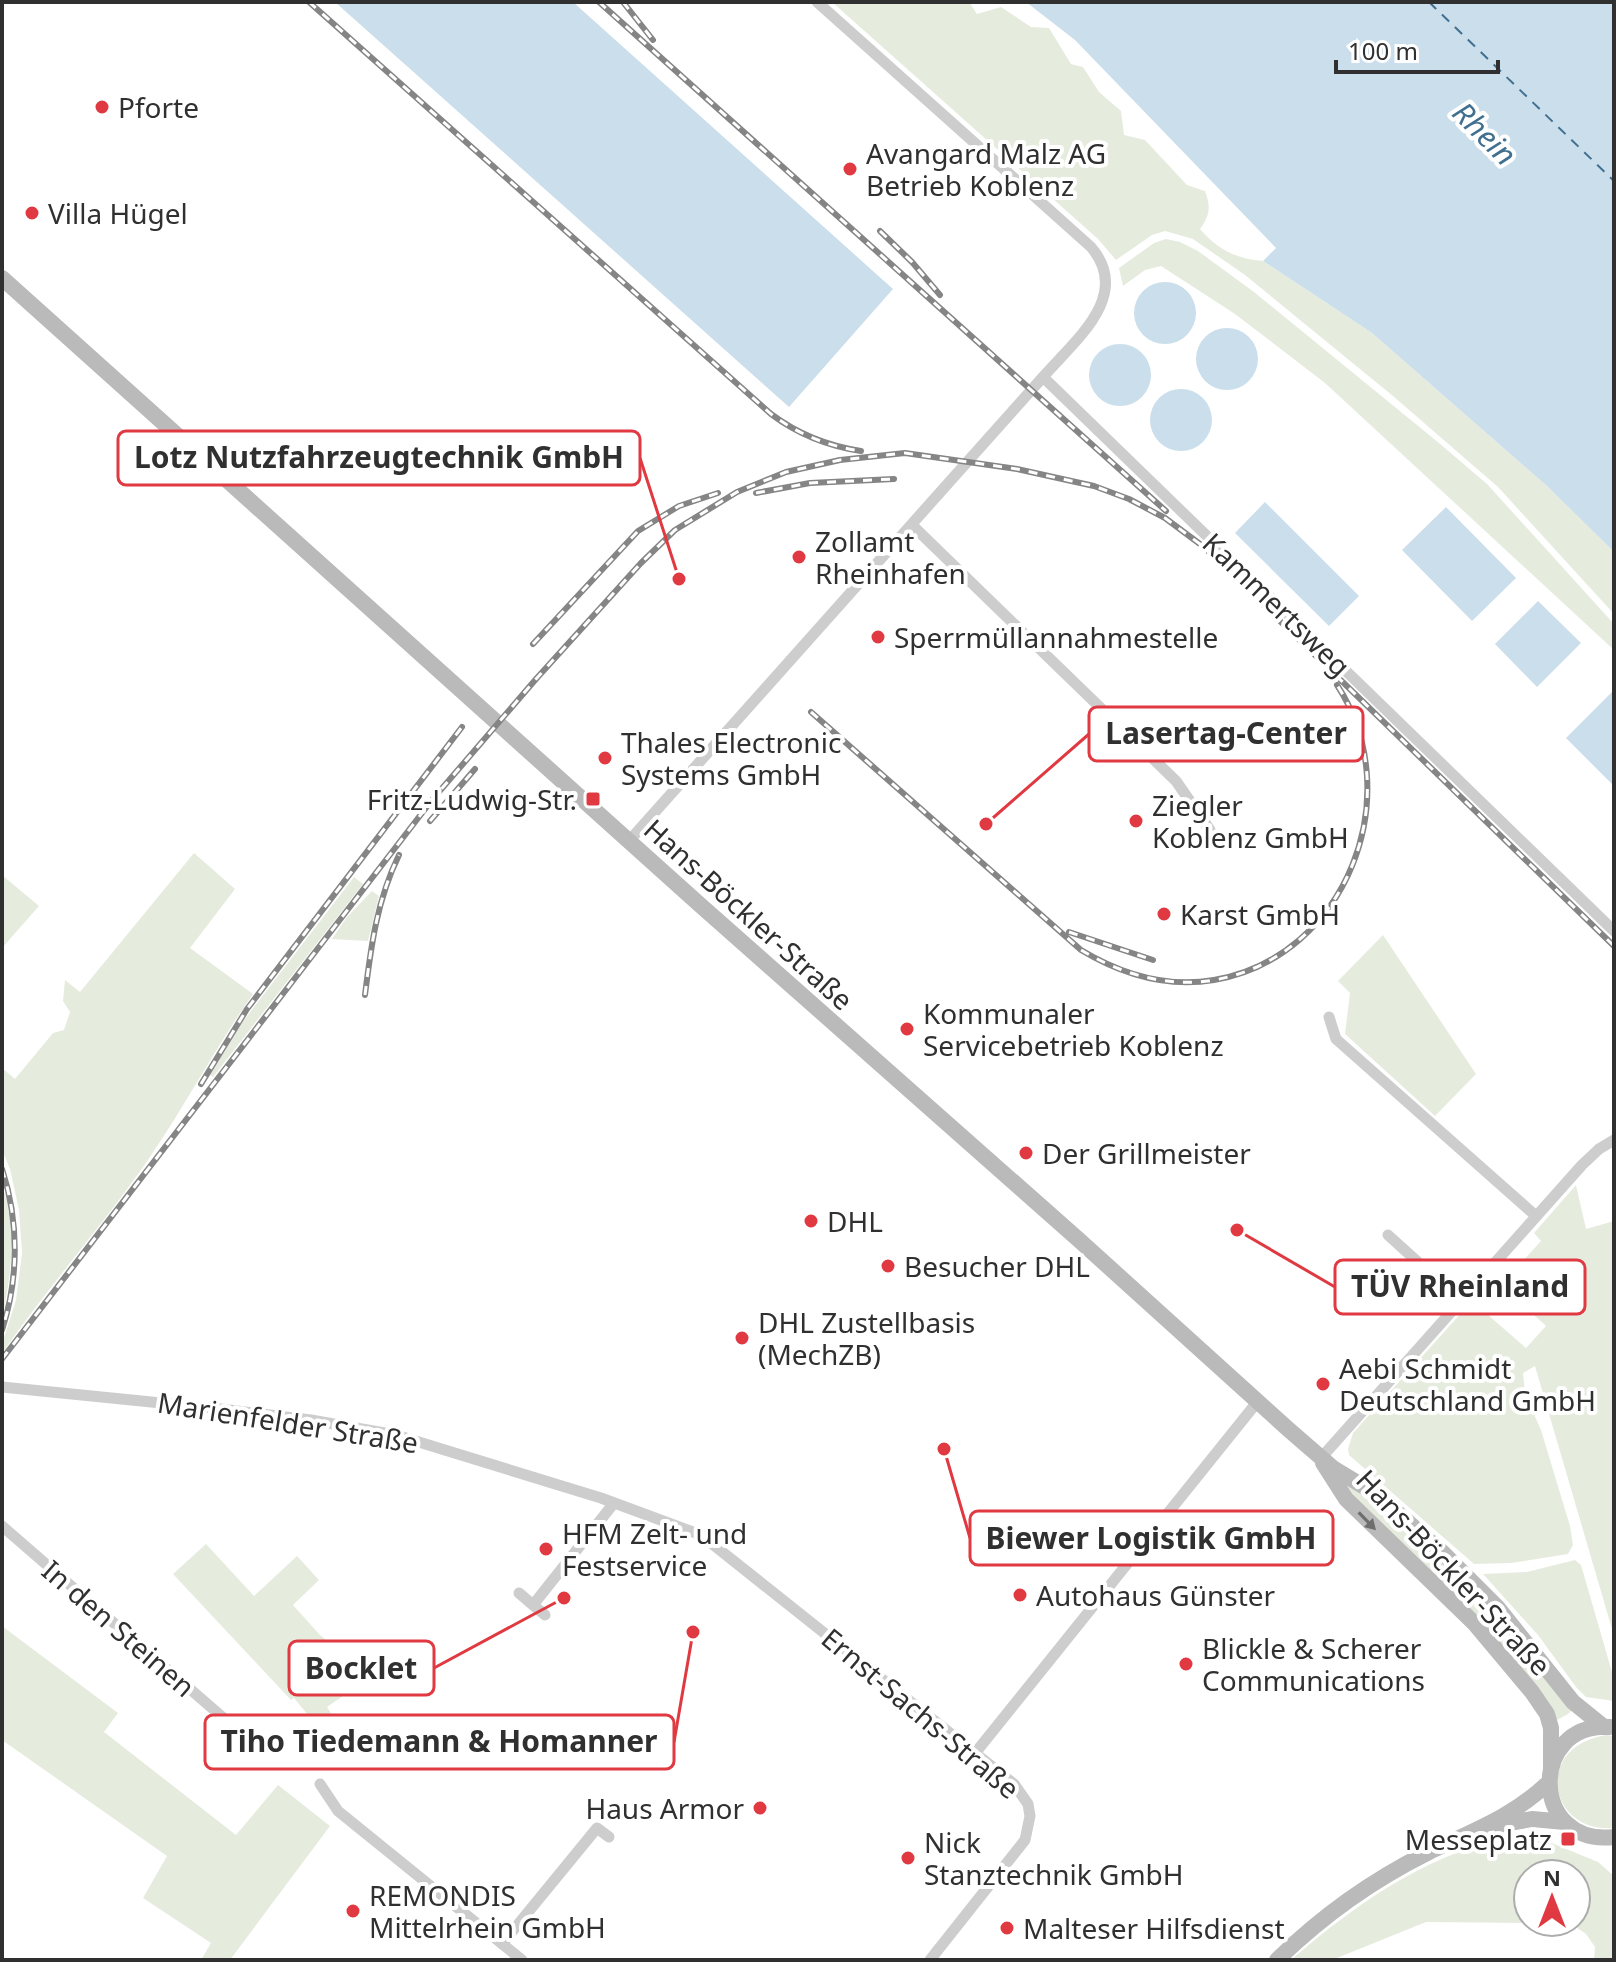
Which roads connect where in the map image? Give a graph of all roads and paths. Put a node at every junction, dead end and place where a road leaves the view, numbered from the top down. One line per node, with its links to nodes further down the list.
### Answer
1 (817, 2): 3 (street)
2 (2, 278): 6 (main road, Hans-Böckler-Straße)
3 (1043, 377): 4 (street); 7 (street, Kammertsweg)
4 (912, 525): 5 (street); 6 (street)
5 (1210, 830)
6 (629, 841): 14 (main road, Hans-Böckler-Straße)
7 (1614, 931)
8 (1329, 1017): 10 (street)
9 (1614, 1140): 10 (street)
10 (1536, 1216): 12 (street)
11 (1388, 1235): 12 (street)
12 (1461, 1301): 15 (street)
13 (2, 1387): 16 (street, Marienfelder Straße)
14 (1258, 1401): 15 (main road, Hans-Böckler-Straße); 23 (street)
15 (1321, 1458): 22 (main road, Hans-Böckler-Straße); 25 (main road, Hans-Böckler-Straße, one-way to 25)
16 (614, 1503): 18 (street, Marienfelder Straße); 20 (street)
17 (2, 1526): 24 (street, In den Steinen)
18 (701, 1535): 23 (street, Ernst-Sachs-Straße)
19 (519, 1593): 20 (street)
20 (533, 1605): 21 (street)
21 (545, 1615)
22 (1609, 1727): 25 (main road)
23 (976, 1752): 33 (street, Ernst-Sachs-Straße)
24 (273, 1761)
25 (1550, 1775): 27 (main road); 28 (main road)
26 (320, 1784): 31 (street)
27 (1565, 1822): 28 (main road); 30 (main road)
28 (1482, 1829): 34 (main road)
29 (609, 1837): 31 (street)
30 (1614, 1837)
31 (502, 1944): 32 (street)
32 (522, 1960)
33 (930, 1960)
34 (1277, 1960)

